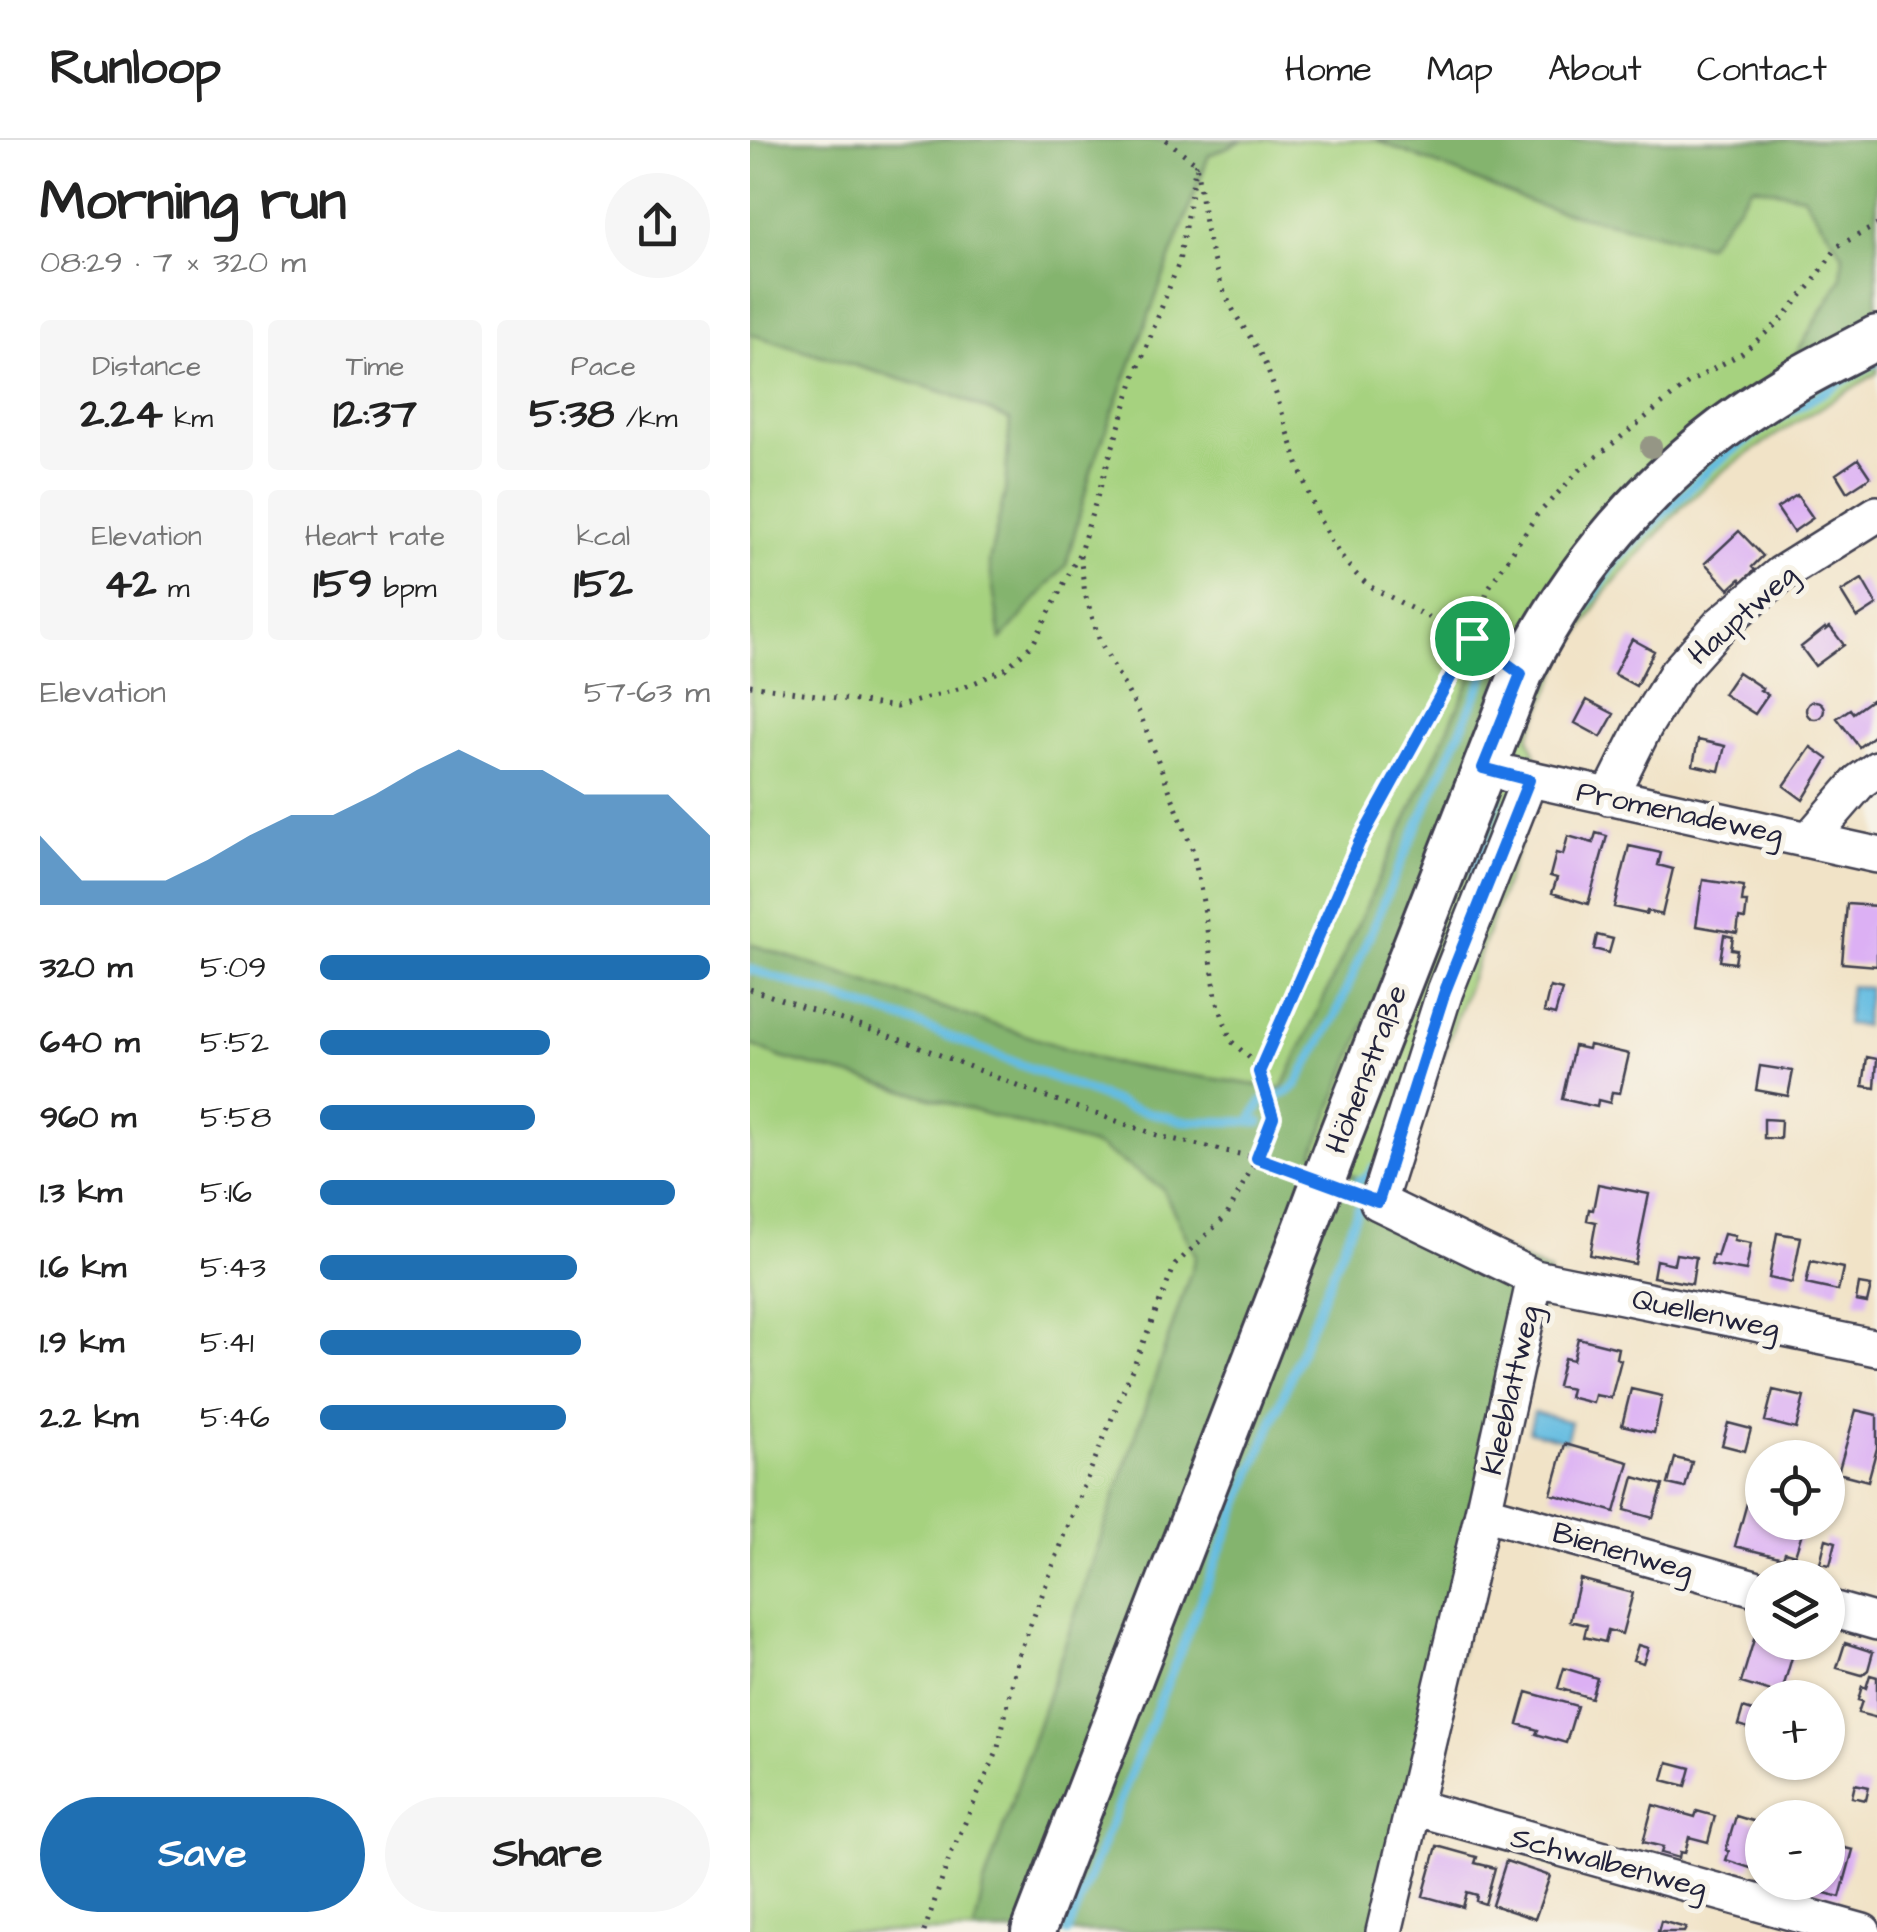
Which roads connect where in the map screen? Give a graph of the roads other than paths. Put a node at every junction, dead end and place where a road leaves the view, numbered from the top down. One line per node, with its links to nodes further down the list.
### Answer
1 (1877, 337): 3 (street, Höhenstraße)
2 (1877, 514): 6 (street, Hauptweg)
3 (1483, 768): 5 (street, Promenadeweg); 16 (street, Höhenstraße, bridge)
4 (1877, 768): 7 (street)
5 (1529, 780): 6 (street, Promenadeweg); 9 (street, Kleeblattweg)
6 (1609, 797): 7 (street, Promenadeweg)
7 (1809, 840): 8 (street, Promenadeweg)
8 (1877, 856)
9 (1535, 1278): 10 (street, Quellenweg); 11 (street, Kleeblattweg)
10 (1877, 1348)
11 (1483, 1512): 12 (street, Bienenweg); 15 (street, Kleeblattweg)
12 (1745, 1585)
13 (1845, 1613): 14 (street)
14 (1877, 1622)
15 (1414, 1807): 17 (street, Kleeblattweg); 18 (street, Schwalbenweg)
16 (1033, 1932)
17 (1384, 1932)
18 (1863, 1932)

